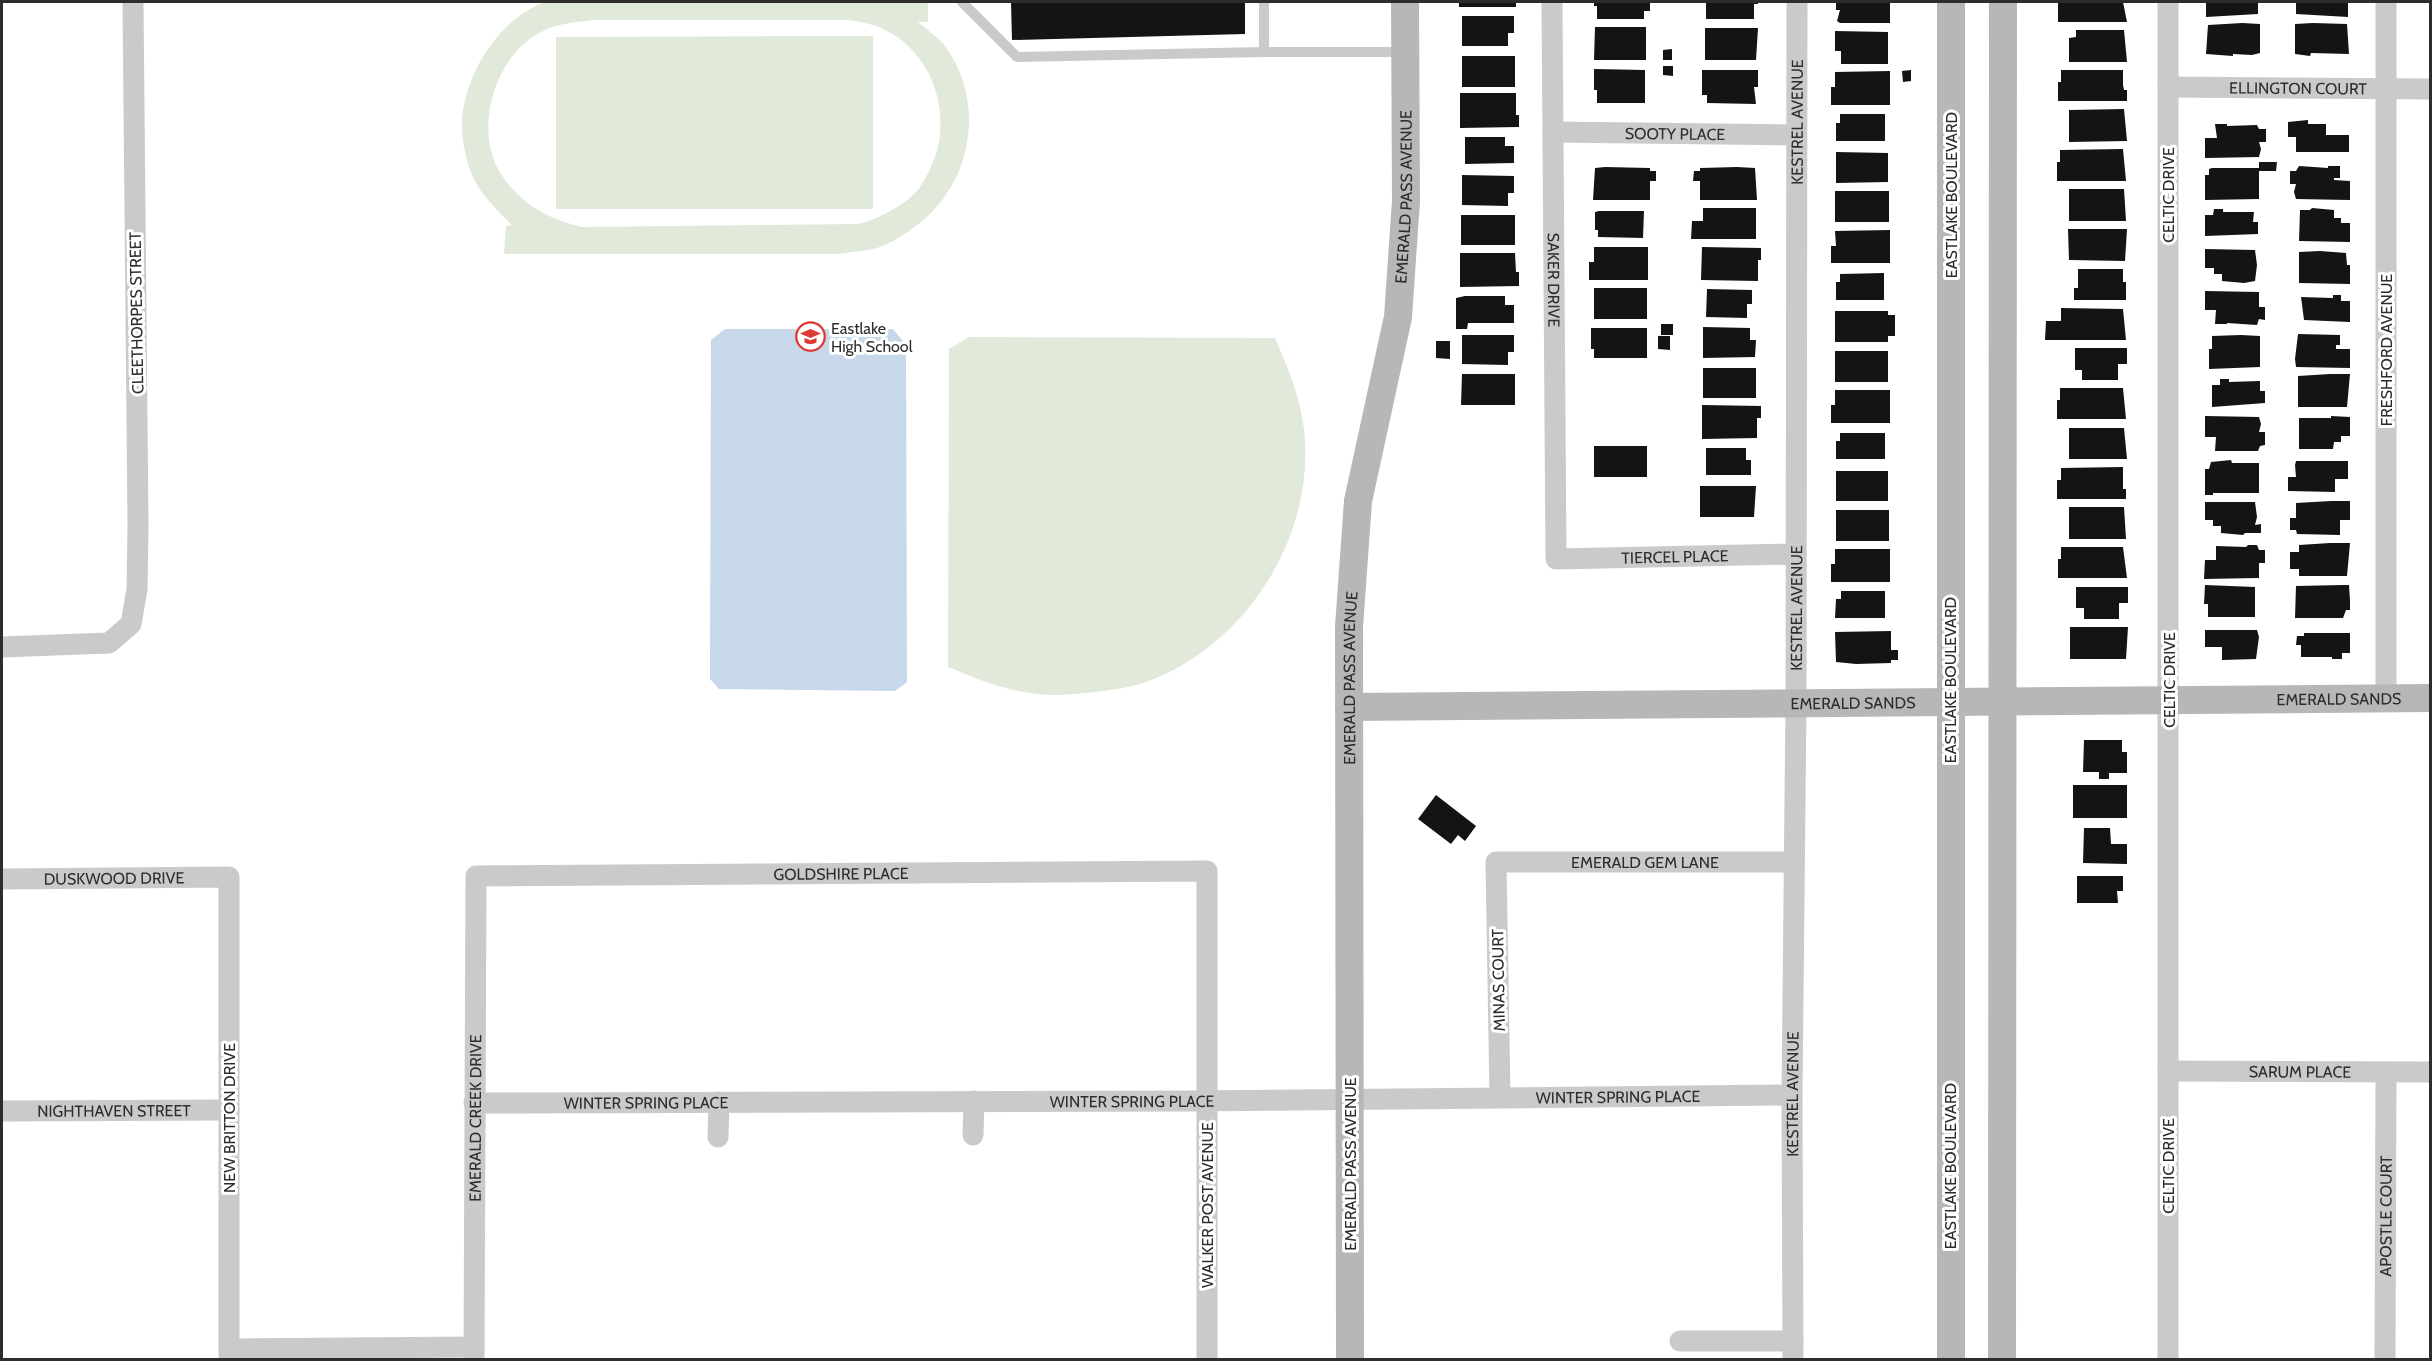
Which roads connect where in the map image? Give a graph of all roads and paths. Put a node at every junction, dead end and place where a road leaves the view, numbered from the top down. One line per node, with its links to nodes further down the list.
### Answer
1 (133, 2): 20 (street, CLEETHORPES STREET)
2 (962, 2): 11 (lane)
3 (1264, 2): 11 (lane)
4 (1406, 2): 12 (main road, EMERALD PASS AVENUE)
5 (1551, 2): 16 (street, SAKER DRIVE)
6 (1797, 2): 17 (street, KESTREL AVENUE)
7 (1951, 2): 24 (main road, EASTLAKE BOULEVARD)
8 (2003, 2): 25 (main road)
9 (2168, 2): 13 (street, CELTIC DRIVE)
10 (2386, 2): 14 (street, FRESHFORD AVENUE)
11 (1264, 52): 12 (lane)
12 (1406, 52): 27 (main road, EMERALD PASS AVENUE)
13 (2168, 87): 14 (street, ELLINGTON COURT); 23 (street, CELTIC DRIVE)
14 (2386, 89): 15 (street, ELLINGTON COURT); 21 (street, FRESHFORD AVENUE)
15 (2430, 89)
16 (1553, 132): 17 (street, SOOTY PLACE); 19 (street, SAKER DRIVE)
17 (1796, 135): 18 (street, KESTREL AVENUE)
18 (1796, 554): 19 (street, TIERCEL PLACE); 26 (street, KESTREL AVENUE)
19 (1556, 559)
20 (2, 647)
21 (2386, 698): 22 (main road, EMERALD SANDS); 23 (main road, EMERALD SANDS)
22 (2430, 698)
23 (2169, 700): 25 (main road, EMERALD SANDS); 34 (street, CELTIC DRIVE)
24 (1950, 701): 25 (main road, EMERALD SANDS); 26 (main road, EMERALD SANDS); 54 (main road, EASTLAKE BOULEVARD)
25 (2003, 701): 55 (main road)
26 (1796, 703): 27 (main road, EMERALD SANDS); 29 (street, KESTREL AVENUE)
27 (1349, 707): 39 (main road, EMERALD PASS AVENUE)
28 (1496, 862): 29 (street, EMERALD GEM LANE); 38 (street, MINAS COURT)
29 (1794, 862): 37 (street, KESTREL AVENUE)
30 (1207, 871): 31 (street, GOLDSHIRE PLACE); 41 (street, WALKER POST AVENUE)
31 (476, 876): 42 (street, EMERALD CREEK DRIVE)
32 (229, 877): 33 (street, DUSKWOOD DRIVE); 44 (street, NEW BRITTON DRIVE)
33 (2, 879)
34 (2168, 1071): 35 (street, SARUM PLACE); 56 (street, CELTIC DRIVE)
35 (2386, 1072): 36 (street, SARUM PLACE); 57 (street, APOSTLE COURT)
36 (2430, 1072)
37 (1792, 1095): 38 (street, WINTER SPRING PLACE); 49 (street, KESTREL AVENUE)
38 (1500, 1097): 39 (street, WINTER SPRING PLACE)
39 (1350, 1098): 41 (street, WINTER SPRING PLACE); 53 (main road, EMERALD PASS AVENUE)
40 (974, 1101): 41 (street, WINTER SPRING PLACE); 43 (street, WINTER SPRING PLACE); 46 (street)
41 (1207, 1101): 52 (street, WALKER POST AVENUE)
42 (474, 1102): 43 (street, WINTER SPRING PLACE); 50 (street, EMERALD CREEK DRIVE)
43 (719, 1102): 47 (street)
44 (229, 1110): 45 (street, NIGHTHAVEN STREET); 51 (street, NEW BRITTON DRIVE)
45 (2, 1111)
46 (973, 1135)
47 (717, 1137)
48 (1680, 1341): 49 (street)
49 (1793, 1350)
50 (474, 1353): 51 (street)
51 (229, 1354)
52 (1207, 1359)
53 (1350, 1359)
54 (1951, 1359)
55 (2002, 1359)
56 (2168, 1359)
57 (2385, 1359)

